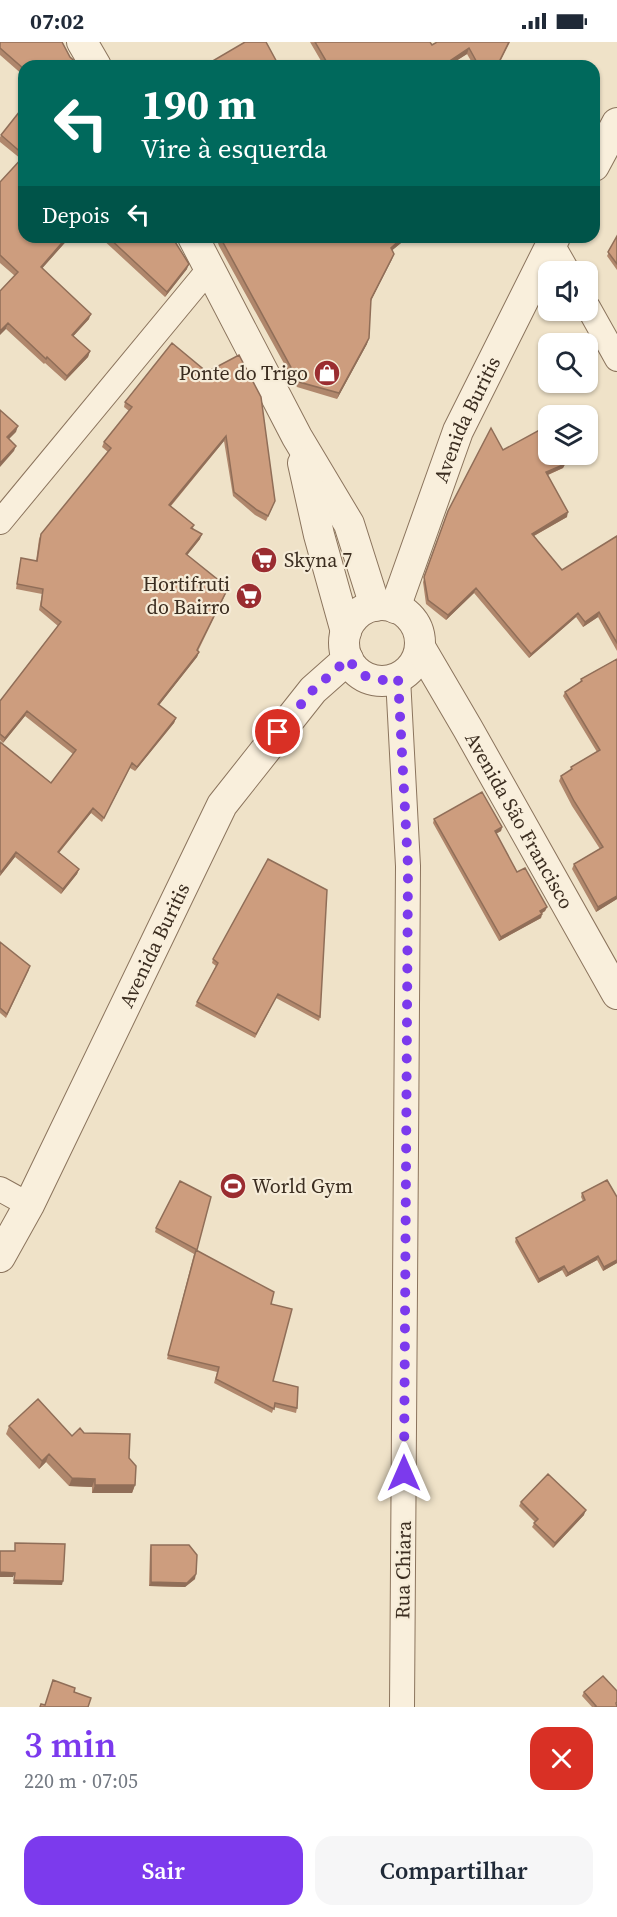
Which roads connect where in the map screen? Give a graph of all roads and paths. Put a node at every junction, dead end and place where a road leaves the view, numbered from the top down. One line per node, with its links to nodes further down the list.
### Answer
1 (82, 42): 2 (street)
2 (92, 60)
3 (617, 123): 4 (street)
4 (600, 155)
5 (196, 243): 9 (street)
6 (552, 243): 14 (street, Avenida Buritis)
7 (555, 243): 8 (street)
8 (563, 261)
9 (210, 268): 12 (street); 13 (street)
10 (596, 321): 11 (street)
11 (617, 359)
12 (297, 437): 14 (street); 15 (street)
13 (0, 522)
14 (385, 607): 15 (street); 16 (street)
15 (347, 646): 17 (street); 20 (street, Avenida Buritis)
16 (420, 647): 17 (street); 18 (street, Avenida São Francisco)
17 (398, 678): 22 (street, Rua Chiara)
18 (617, 994)
19 (0, 1189): 20 (street)
20 (29, 1205): 21 (street, Avenida Buritis)
21 (0, 1257)
22 (402, 1707)

